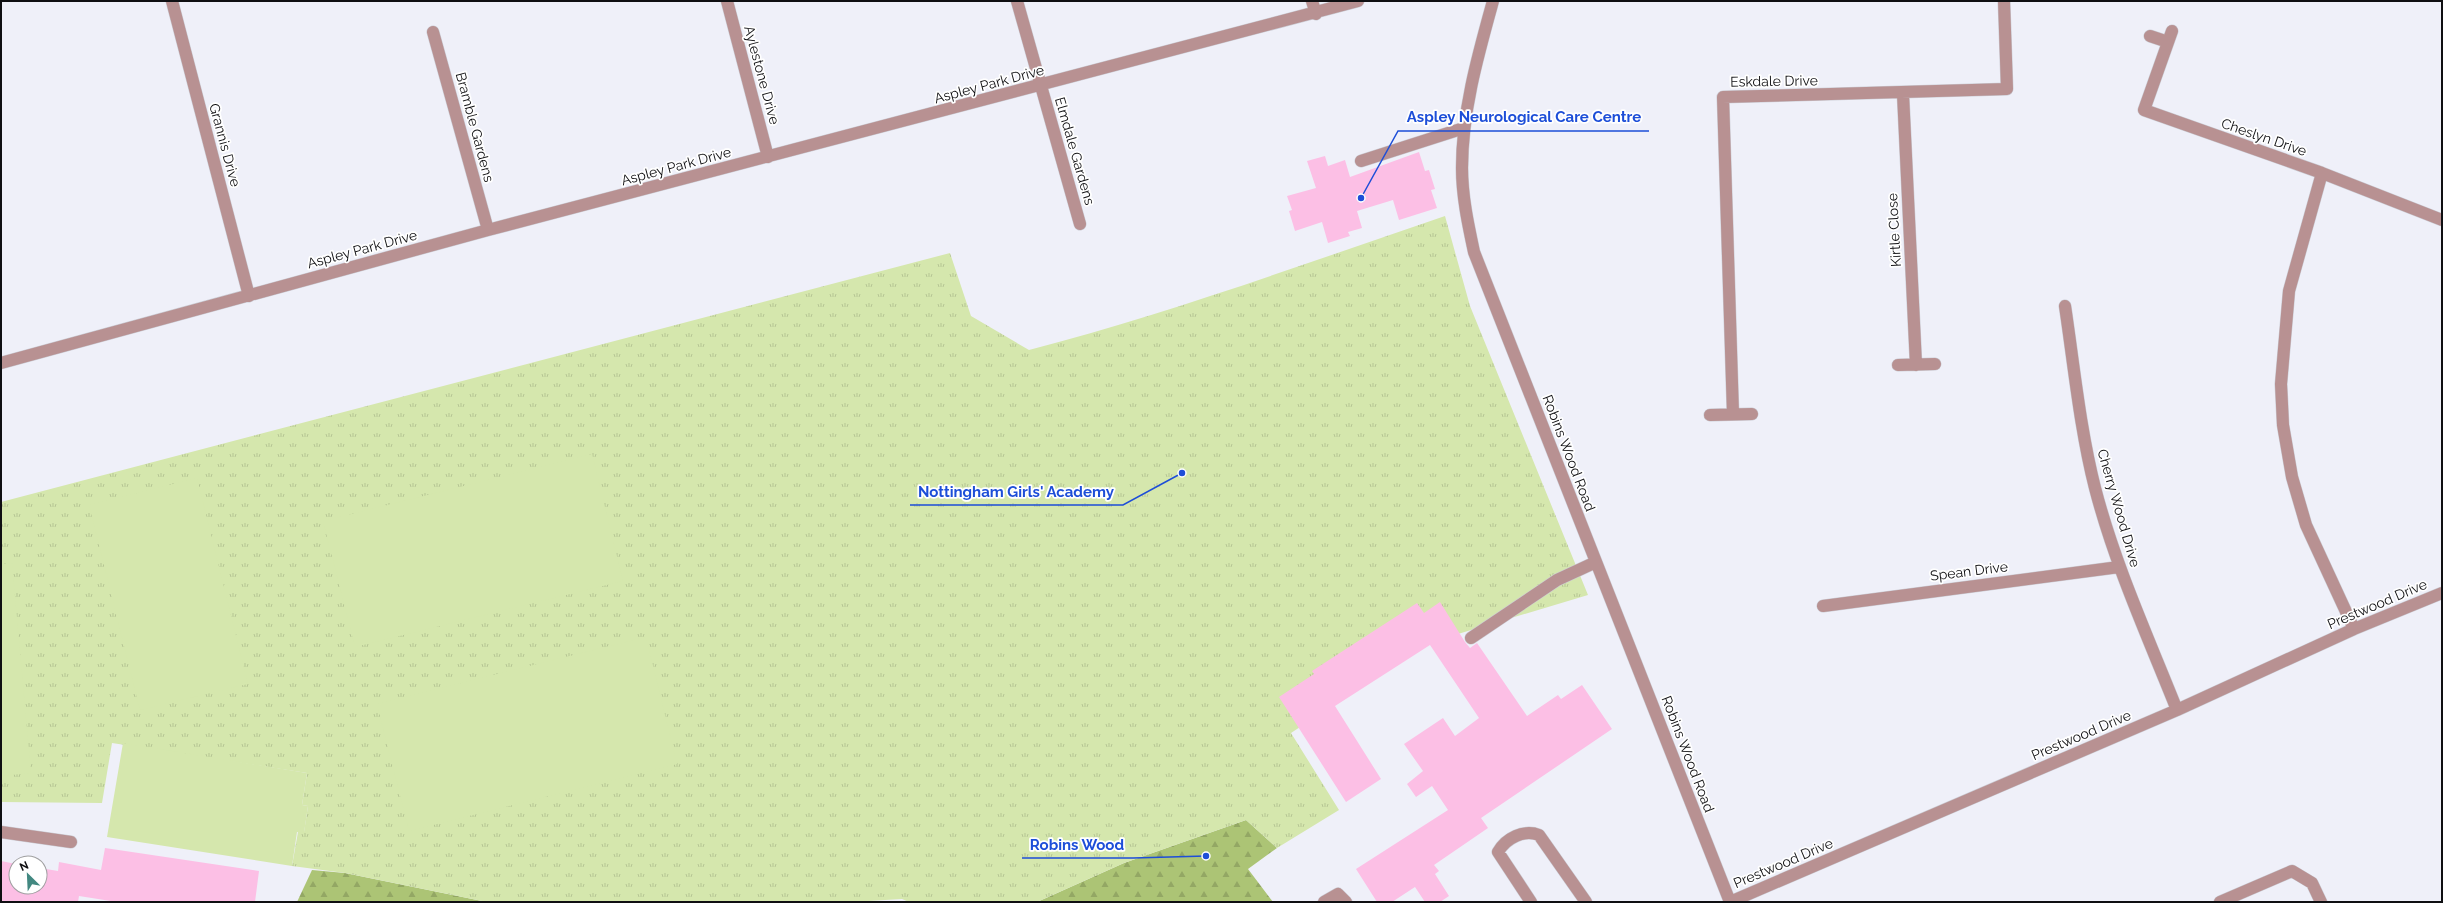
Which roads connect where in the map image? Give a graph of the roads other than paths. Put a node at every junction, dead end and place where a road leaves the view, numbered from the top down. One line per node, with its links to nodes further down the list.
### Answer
1 (172, 1): 20 (street, Grannis Drive)
2 (727, 1): 14 (street, Aylestone Drive)
3 (1017, 1): 11 (street, Elmdale Gardens)
4 (1312, 1): 8 (street)
5 (1358, 1): 8 (street, Aspley Park Drive)
6 (1493, 1): 13 (street, Robins Wood Road)
7 (2004, 1): 12 (street, Eskdale Drive)
8 (1316, 14): 11 (street, Aspley Park Drive)
9 (433, 32): 19 (street, Bramble Gardens)
10 (2150, 36): 16 (street, Cheslyn Drive)
11 (1040, 87): 14 (street, Aspley Park Drive); 18 (street, Elmdale Gardens)
12 (1903, 94): 25 (street, Kirtle Close); 26 (street, Eskdale Drive)
13 (1464, 128): 15 (street); 29 (street, Robins Wood Road)
14 (768, 157): 19 (street, Aspley Park Drive)
15 (1362, 161)
16 (2322, 173): 17 (street, Cheslyn Drive); 33 (street)
17 (2442, 220)
18 (1080, 224)
19 (488, 230): 20 (street, Aspley Park Drive)
20 (249, 296): 22 (street, Aspley Park Drive)
21 (2065, 306): 30 (street, Cherry Wood Drive)
22 (1, 363)
23 (1935, 364): 25 (street)
24 (1898, 365): 25 (street)
25 (1916, 365)
26 (1733, 414): 27 (street); 28 (street)
27 (1752, 414)
28 (1710, 415)
29 (1596, 562): 34 (street); 42 (street, Robins Wood Road)
30 (2119, 567): 32 (street, Spean Drive); 35 (street, Cherry Wood Drive)
31 (2442, 593): 33 (street, Prestwood Drive)
32 (1823, 606)
33 (2354, 629): 35 (street, Prestwood Drive)
34 (1471, 638)
35 (2177, 710): 42 (street, Prestwood Drive)
36 (1, 832): 37 (street)
37 (71, 842)
38 (1324, 902): 39 (street)
39 (1346, 902)
40 (1531, 902): 41 (street)
41 (1586, 902)
42 (1730, 902)
43 (2220, 902): 44 (street)
44 (2321, 902)

